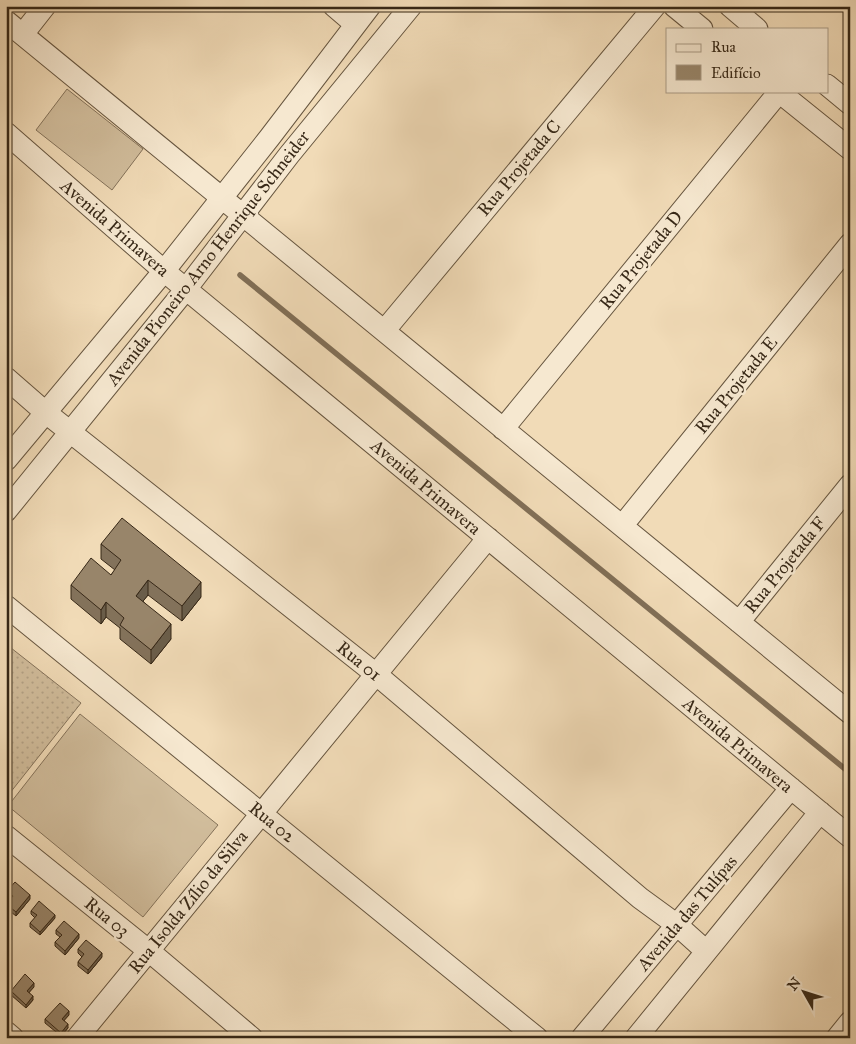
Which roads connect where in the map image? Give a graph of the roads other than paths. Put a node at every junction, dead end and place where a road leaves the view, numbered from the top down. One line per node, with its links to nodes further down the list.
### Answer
1 (45, 6): 12 (street)
2 (334, 6): 9 (street)
3 (370, 6): 9 (street, Avenida Pioneiro Arno Henrique Schneider)
4 (411, 6): 20 (street, Avenida Pioneiro Arno Henrique Schneider)
5 (654, 6): 24 (street, Rua Projetada C)
6 (674, 6): 10 (street)
7 (730, 6): 11 (street)
8 (6, 21): 12 (street)
9 (355, 24): 19 (street, Avenida Pioneiro Arno Henrique Schneider)
10 (701, 28)
11 (756, 28)
12 (22, 34): 19 (street)
13 (828, 87): 16 (street)
14 (777, 92): 27 (street, Rua Projetada D)
15 (779, 92): 18 (street)
16 (850, 104)
17 (6, 133): 22 (street, Avenida Primavera)
18 (850, 149)
19 (221, 197): 20 (street); 22 (street, Avenida Pioneiro Arno Henrique Schneider)
20 (244, 216): 23 (street, Avenida Pioneiro Arno Henrique Schneider); 24 (street)
21 (850, 244): 32 (street, Rua Projetada E)
22 (164, 271): 23 (street, Avenida Primavera); 26 (street, Avenida Pioneiro Arno Henrique Schneider)
23 (186, 289): 28 (street, Avenida Pioneiro Arno Henrique Schneider); 33 (street, Avenida Primavera)
24 (384, 330): 27 (street)
25 (6, 378): 26 (street, Rua 01)
26 (46, 412): 28 (street, Rua 01); 29 (street, Avenida Pioneiro Arno Henrique Schneider)
27 (503, 429): 32 (street)
28 (71, 432): 31 (street, Avenida Pioneiro Arno Henrique Schneider); 36 (street, Rua 01)
29 (6, 460)
30 (850, 485): 35 (street, Rua Projetada F)
31 (6, 511)
32 (622, 526): 35 (street)
33 (488, 538): 36 (street, Rua Isolda Zílio da Silva); 38 (street, Avenida Primavera)
34 (6, 606): 40 (street, Rua 02)
35 (739, 622): 37 (street)
36 (377, 675): 40 (street, Rua Isolda Zílio da Silva); 43 (street, Rua 01)
37 (850, 713)
38 (791, 788): 39 (street, Avenida Primavera); 43 (street, Avenida das Tulípas)
39 (820, 812): 42 (street, Avenida Primavera); 45 (street)
40 (261, 813): 44 (street, Rua Isolda Zílio da Silva); 51 (street, Rua 02)
41 (6, 836): 44 (street, Rua 03)
42 (850, 837)
43 (677, 925): 45 (street, Rua 01); 52 (street, Avenida das Tulípas)
44 (149, 951): 49 (street, Rua Isolda Zílio da Silva); 50 (street, Rua 03)
45 (706, 951): 53 (street)
46 (850, 1022): 54 (street)
47 (6, 1032): 48 (street)
48 (13, 1038)
49 (77, 1038)
50 (252, 1038)
51 (537, 1038)
52 (582, 1038)
53 (636, 1038)
54 (837, 1038)

